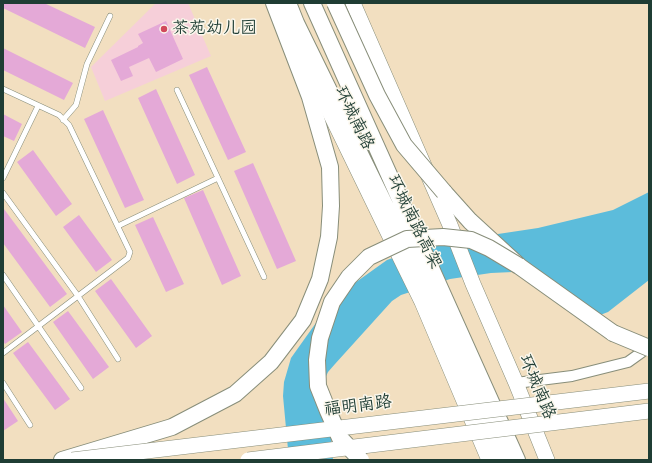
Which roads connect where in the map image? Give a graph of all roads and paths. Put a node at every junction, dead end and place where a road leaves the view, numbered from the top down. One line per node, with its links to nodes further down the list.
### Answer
1 (275, 3): 29 (highway); 33 (main road, 环城南路)
2 (288, 3): 34 (highway, 环城南路高架, bridge)
3 (312, 3): 35 (highway, 环城南路高架, bridge)
4 (335, 3): 15 (highway, bridge)
5 (353, 3): 24 (main road, 环城南路)
6 (110, 16): 10 (lane)
7 (3, 88): 9 (lane)
8 (177, 90): 12 (lane)
9 (38, 106): 10 (lane); 11 (lane)
10 (63, 120): 14 (lane)
11 (3, 178)
12 (218, 178): 14 (lane); 17 (lane)
13 (3, 193): 18 (lane)
14 (118, 226): 18 (lane)
15 (519, 266): 20 (highway, bridge); 32 (highway, bridge)
16 (3, 275): 19 (lane)
17 (264, 277)
18 (78, 296): 19 (lane); 22 (lane)
19 (38, 326): 21 (lane); 25 (lane)
20 (649, 348): 24 (street)
21 (3, 353)
22 (118, 359)
23 (3, 383): 28 (lane)
24 (516, 383): 36 (main road, 环城南路)
25 (81, 388)
26 (649, 391): 30 (main road, 福明南路, bridge)
27 (649, 411): 31 (main road, bridge)
28 (30, 425)
29 (62, 460)
30 (72, 460)
31 (248, 460)
32 (361, 460)
33 (489, 460)
34 (500, 460)
35 (517, 460)
36 (547, 460)

